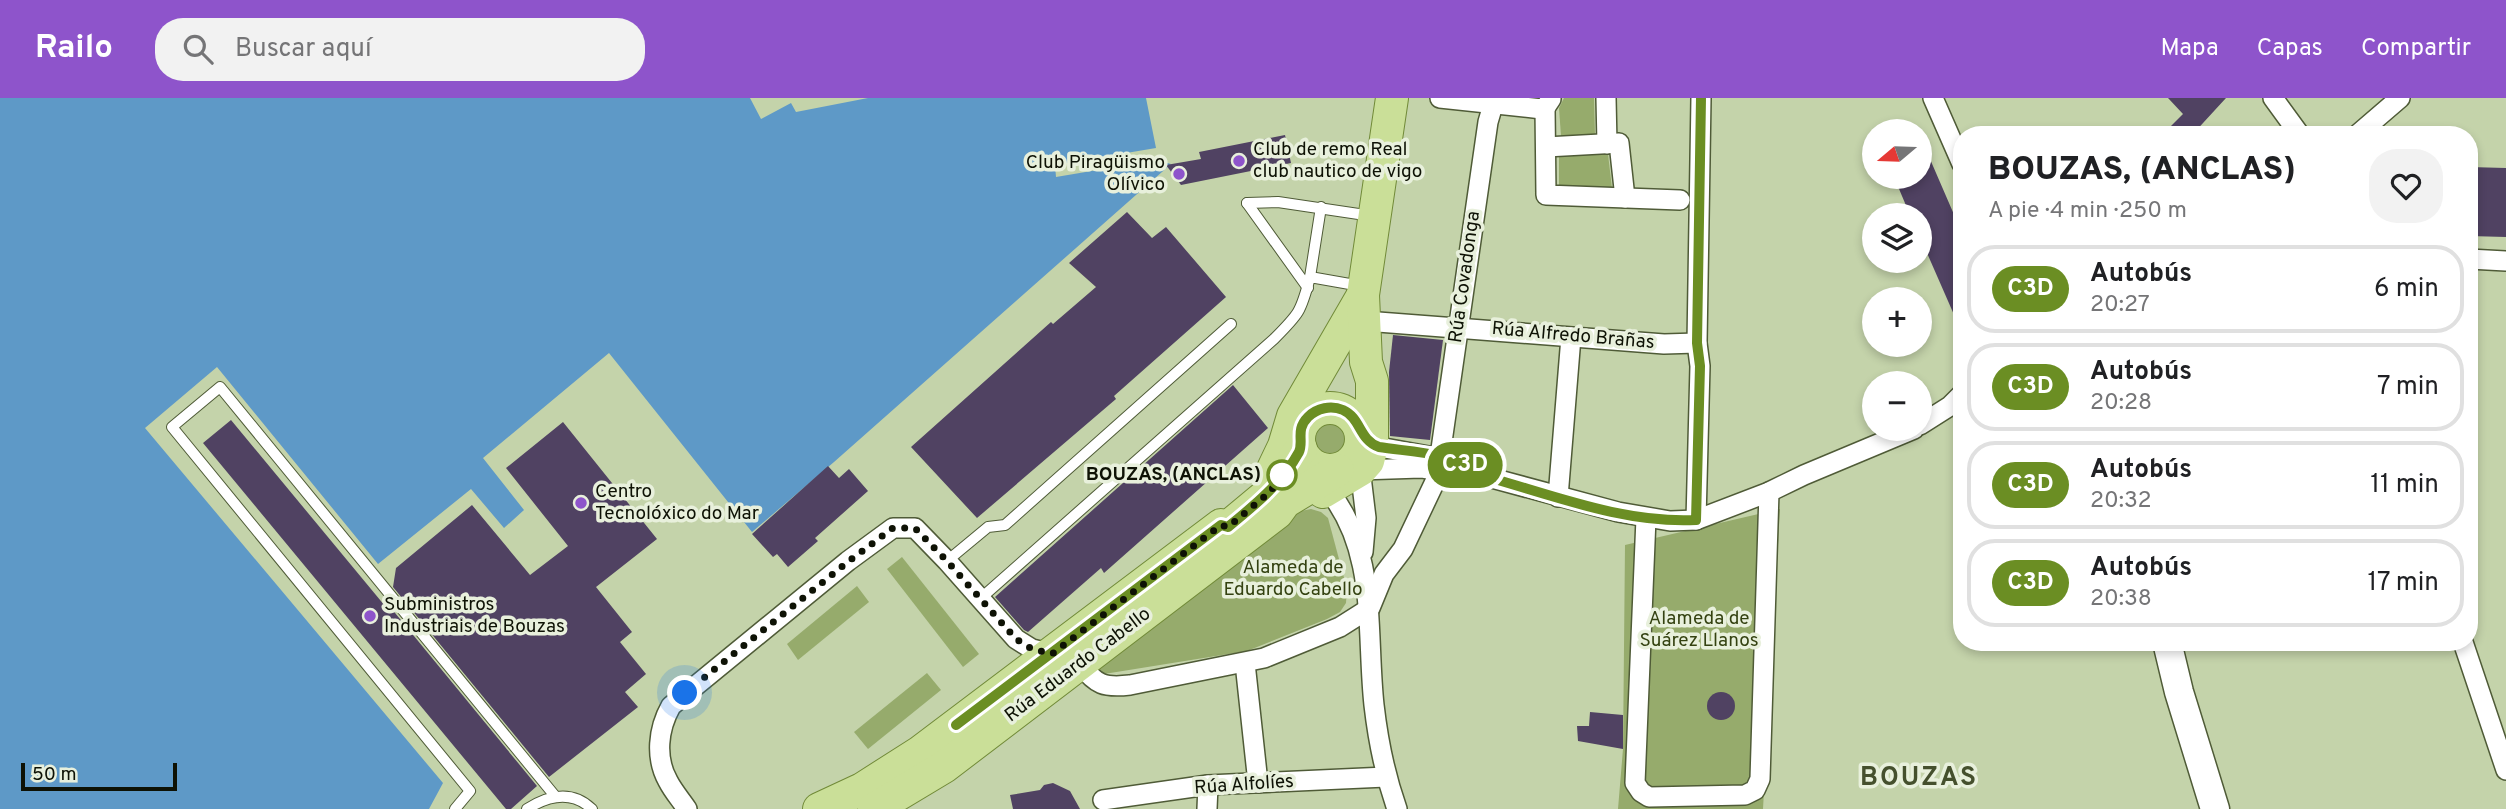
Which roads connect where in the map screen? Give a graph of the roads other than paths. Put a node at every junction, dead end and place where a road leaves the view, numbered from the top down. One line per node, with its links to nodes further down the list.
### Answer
1 (1392, 98): 18 (main road)
2 (1440, 98): 8 (street)
3 (1606, 98): 13 (street)
4 (1701, 98): 26 (street)
5 (1933, 98): 12 (street)
6 (2273, 98): 10 (street)
7 (2400, 98): 11 (street)
8 (1494, 101): 9 (street); 24 (street, Rúa Covadonga)
9 (1548, 103): 14 (street)
10 (2293, 126)
11 (2367, 126)
12 (1953, 143)
13 (1607, 144): 14 (street); 15 (street)
14 (1546, 146): 15 (street)
15 (1625, 198): 16 (street)
16 (1680, 200)
17 (1321, 207): 18 (lane); 21 (lane); 21 (lane)
18 (1375, 216): 22 (main road)
19 (2478, 259): 20 (street)
20 (2506, 261)
21 (1309, 282): 22 (lane); 40 (lane)
22 (1358, 309): 24 (street, Rúa Alfredo Brañas); 28 (main road); 31 (main road); 37 (main road)
23 (1231, 324): 38 (lane)
24 (1458, 327): 25 (street, Rúa Alfredo Brañas); 32 (street, Rúa Covadonga)
25 (1571, 337): 26 (street, Rúa Alfredo Brañas); 34 (street)
26 (1697, 343): 36 (street)
27 (1953, 403): 29 (street)
28 (1311, 414): 31 (main road); 31 (main road)
29 (1932, 417)
30 (1885, 441): 33 (street)
31 (1340, 458): 32 (street); 32 (street); 37 (main road, Rúa Eduardo Cabello); 39 (street); 39 (street); 44 (main road, Rúa Eduardo Cabello)
32 (1440, 463): 34 (street); 41 (street, Rúa Covadonga)
33 (1769, 492): 36 (street); 52 (street)
34 (1559, 496): 35 (street)
35 (1646, 518): 36 (street); 52 (street)
36 (1696, 520)
37 (1221, 525): 44 (main road, Rúa Eduardo Cabello)
38 (947, 561): 40 (street); 56 (street)
39 (1363, 564): 41 (street)
40 (980, 599): 44 (street)
41 (1370, 608): 45 (street); 47 (street)
42 (2168, 651): 61 (street)
43 (2466, 651): 46 (street)
44 (1066, 659): 45 (street); 57 (main road, Rúa Eduardo Cabello); 58 (main road, Rúa Eduardo Cabello)
45 (1245, 663): 48 (street)
46 (2506, 770)
47 (1386, 777): 48 (street, Rúa Alfolíes); 60 (street)
48 (1258, 783): 49 (street, Rúa Alfolíes)
49 (1208, 785): 51 (street, Rúa Alfolíes); 59 (street)
50 (555, 796): 53 (lane); 54 (lane); 55 (lane)
51 (1103, 800)
52 (1691, 803)
53 (455, 809)
54 (527, 809)
55 (592, 809)
56 (687, 809)
57 (819, 809)
58 (874, 809)
59 (1207, 809)
60 (1397, 809)
61 (2216, 809)

